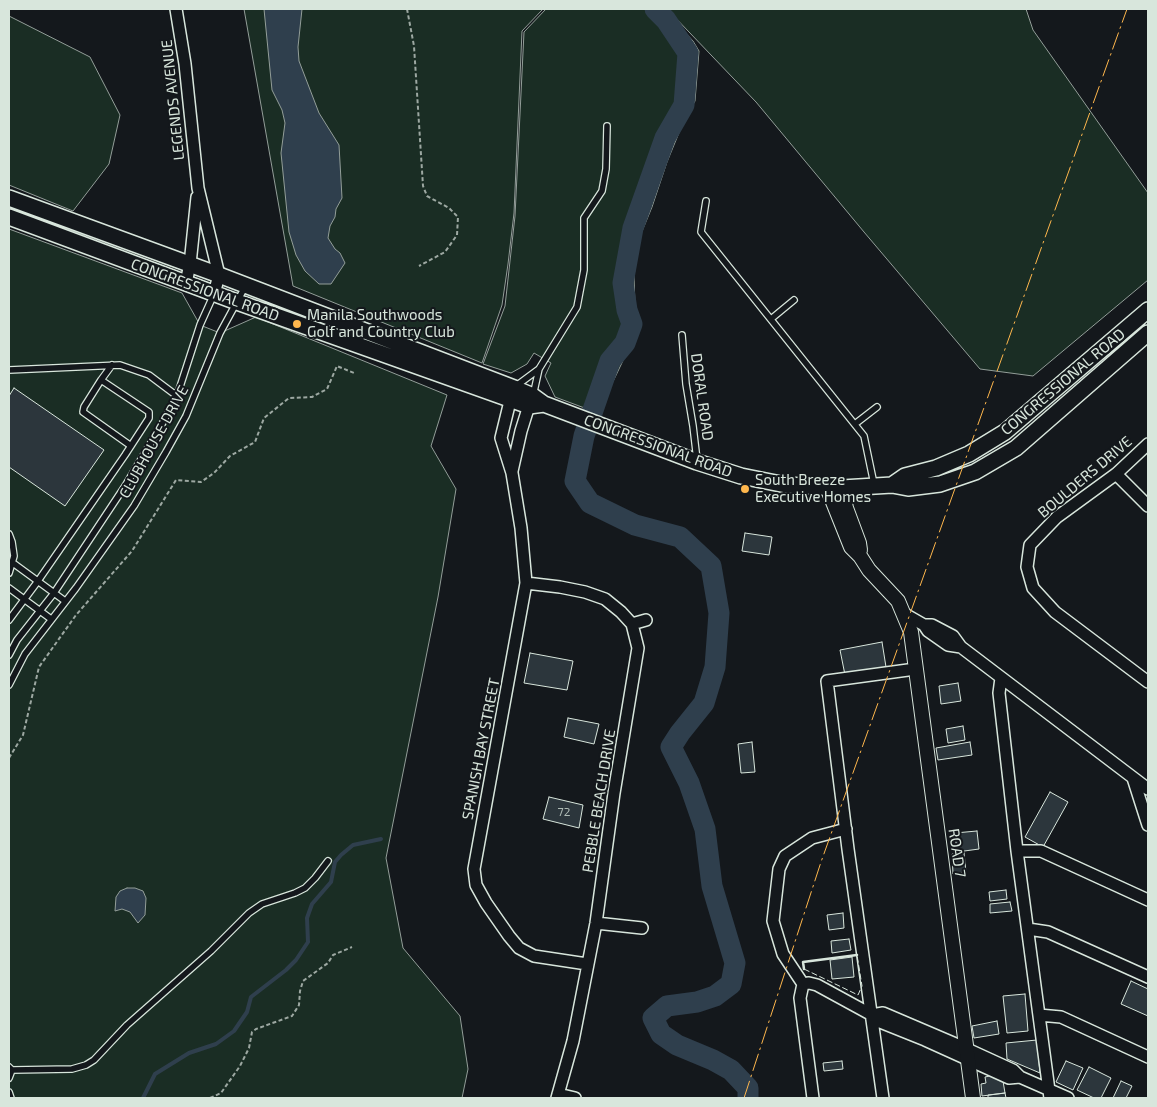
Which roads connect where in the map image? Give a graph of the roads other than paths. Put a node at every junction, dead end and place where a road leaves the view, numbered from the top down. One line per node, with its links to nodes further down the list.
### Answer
1 (176, 9): 3 (street, LEGENDS AVENUE)
2 (607, 126): 19 (lane)
3 (198, 188): 7 (street, LEGENDS AVENUE); 8 (street, LEGENDS AVENUE)
4 (9, 198): 7 (main road, CONGRESSIONAL ROAD)
5 (706, 201): 15 (lane)
6 (9, 218): 9 (main road, CONGRESSIONAL ROAD)
7 (190, 264): 8 (main road, CONGRESSIONAL ROAD); 9 (street, LEGENDS AVENUE)
8 (220, 275): 10 (main road, CONGRESSIONAL ROAD); 11 (street)
9 (186, 283): 11 (main road, CONGRESSIONAL ROAD)
10 (246, 285): 13 (lane, CLUBHOUSE DRIVE); 22 (main road, CONGRESSIONAL ROAD)
11 (214, 294): 13 (main road, CONGRESSIONAL ROAD); 23 (lane, CLUBHOUSE DRIVE)
12 (794, 300): 15 (lane)
13 (237, 302): 22 (main road, CONGRESSIONAL ROAD); 48 (lane, CLUBHOUSE DRIVE)
14 (1148, 310): 27 (main road, CONGRESSIONAL ROAD)
15 (771, 319): 26 (lane)
16 (1148, 333): 31 (main road, CONGRESSIONAL ROAD)
17 (682, 336): 30 (lane, DORAL ROAD)
18 (112, 365): 20 (lane); 21 (lane); 23 (lane)
19 (541, 367): 22 (lane); 24 (lane)
20 (9, 370)
21 (101, 380): 29 (lane); 29 (lane)
22 (512, 393): 24 (main road, CONGRESSIONAL ROAD); 32 (street, SPANISH BAY STREET)
23 (177, 396): 46 (lane, CLUBHOUSE DRIVE)
24 (535, 402): 30 (main road, CONGRESSIONAL ROAD); 32 (street, SPANISH BAY STREET)
25 (876, 407): 26 (lane)
26 (855, 424): 35 (lane)
27 (985, 444): 31 (main road); 34 (main road, CONGRESSIONAL ROAD)
28 (1148, 444): 33 (street, BOULDERS DRIVE)
29 (131, 446): 43 (lane)
30 (697, 462): 36 (main road, CONGRESSIONAL ROAD)
31 (994, 462): 34 (main road, CONGRESSIONAL ROAD)
32 (512, 473): 44 (street, SPANISH BAY STREET)
33 (1116, 474): 38 (street); 58 (street, BOULDERS DRIVE)
34 (892, 485): 35 (main road, CONGRESSIONAL ROAD)
35 (874, 486): 37 (main road, CONGRESSIONAL ROAD)
36 (827, 487): 37 (main road, CONGRESSIONAL ROAD); 40 (street, ROAD 7)
37 (842, 488): 40 (street, ROAD 7)
38 (1148, 506)
39 (9, 534): 41 (lane)
40 (860, 556): 50 (street, ROAD 7)
41 (13, 563): 42 (lane); 43 (lane)
42 (9, 573)
43 (38, 581): 46 (lane); 47 (lane)
44 (526, 583): 54 (street); 70 (street, SPANISH BAY STREET)
45 (9, 588): 47 (lane)
46 (54, 593): 48 (lane); 49 (lane, CLUBHOUSE DRIVE)
47 (24, 600): 49 (lane); 52 (lane)
48 (65, 601): 51 (lane, CLUBHOUSE DRIVE)
49 (40, 611): 51 (lane); 55 (lane, CLUBHOUSE DRIVE)
50 (904, 613): 56 (street, ROAD 7); 57 (street); 75 (street, ROAD 7)
51 (51, 619): 59 (lane, CLUBHOUSE DRIVE)
52 (9, 620)
53 (646, 620): 54 (street)
54 (632, 624): 67 (street, PEBBLE BEACH DRIVE)
55 (9, 655)
56 (908, 670): 63 (street); 75 (street, ROAD 7)
57 (1001, 678): 60 (street); 64 (street)
58 (1148, 682)
59 (9, 685)
60 (1133, 778): 61 (street); 62 (street)
61 (1148, 789)
62 (1148, 825)
63 (846, 829): 72 (street); 73 (street)
64 (1017, 851): 66 (street); 69 (street)
65 (328, 861): 77 (lane)
66 (1148, 900)
67 (596, 922): 68 (street); 70 (street, PEBBLE BEACH DRIVE)
68 (642, 928)
69 (1028, 930): 71 (street); 74 (street)
70 (587, 964): 81 (street, PEBBLE BEACH DRIVE)
71 (1148, 976)
72 (803, 984): 73 (street); 84 (street)
73 (872, 1015): 75 (street); 85 (street)
74 (1038, 1015): 76 (street); 80 (street)
75 (962, 1052): 80 (street); 86 (street, ROAD 7); 87 (street, ROAD 7)
76 (1148, 1057)
77 (10, 1069): 78 (lane)
78 (9, 1078)
79 (9, 1092): 82 (lane)
80 (1049, 1094): 88 (street)
81 (557, 1096): 83 (street)
82 (11, 1098)
83 (575, 1098)
84 (813, 1098)
85 (883, 1098)
86 (966, 1098)
87 (972, 1098)
88 (1068, 1098)

